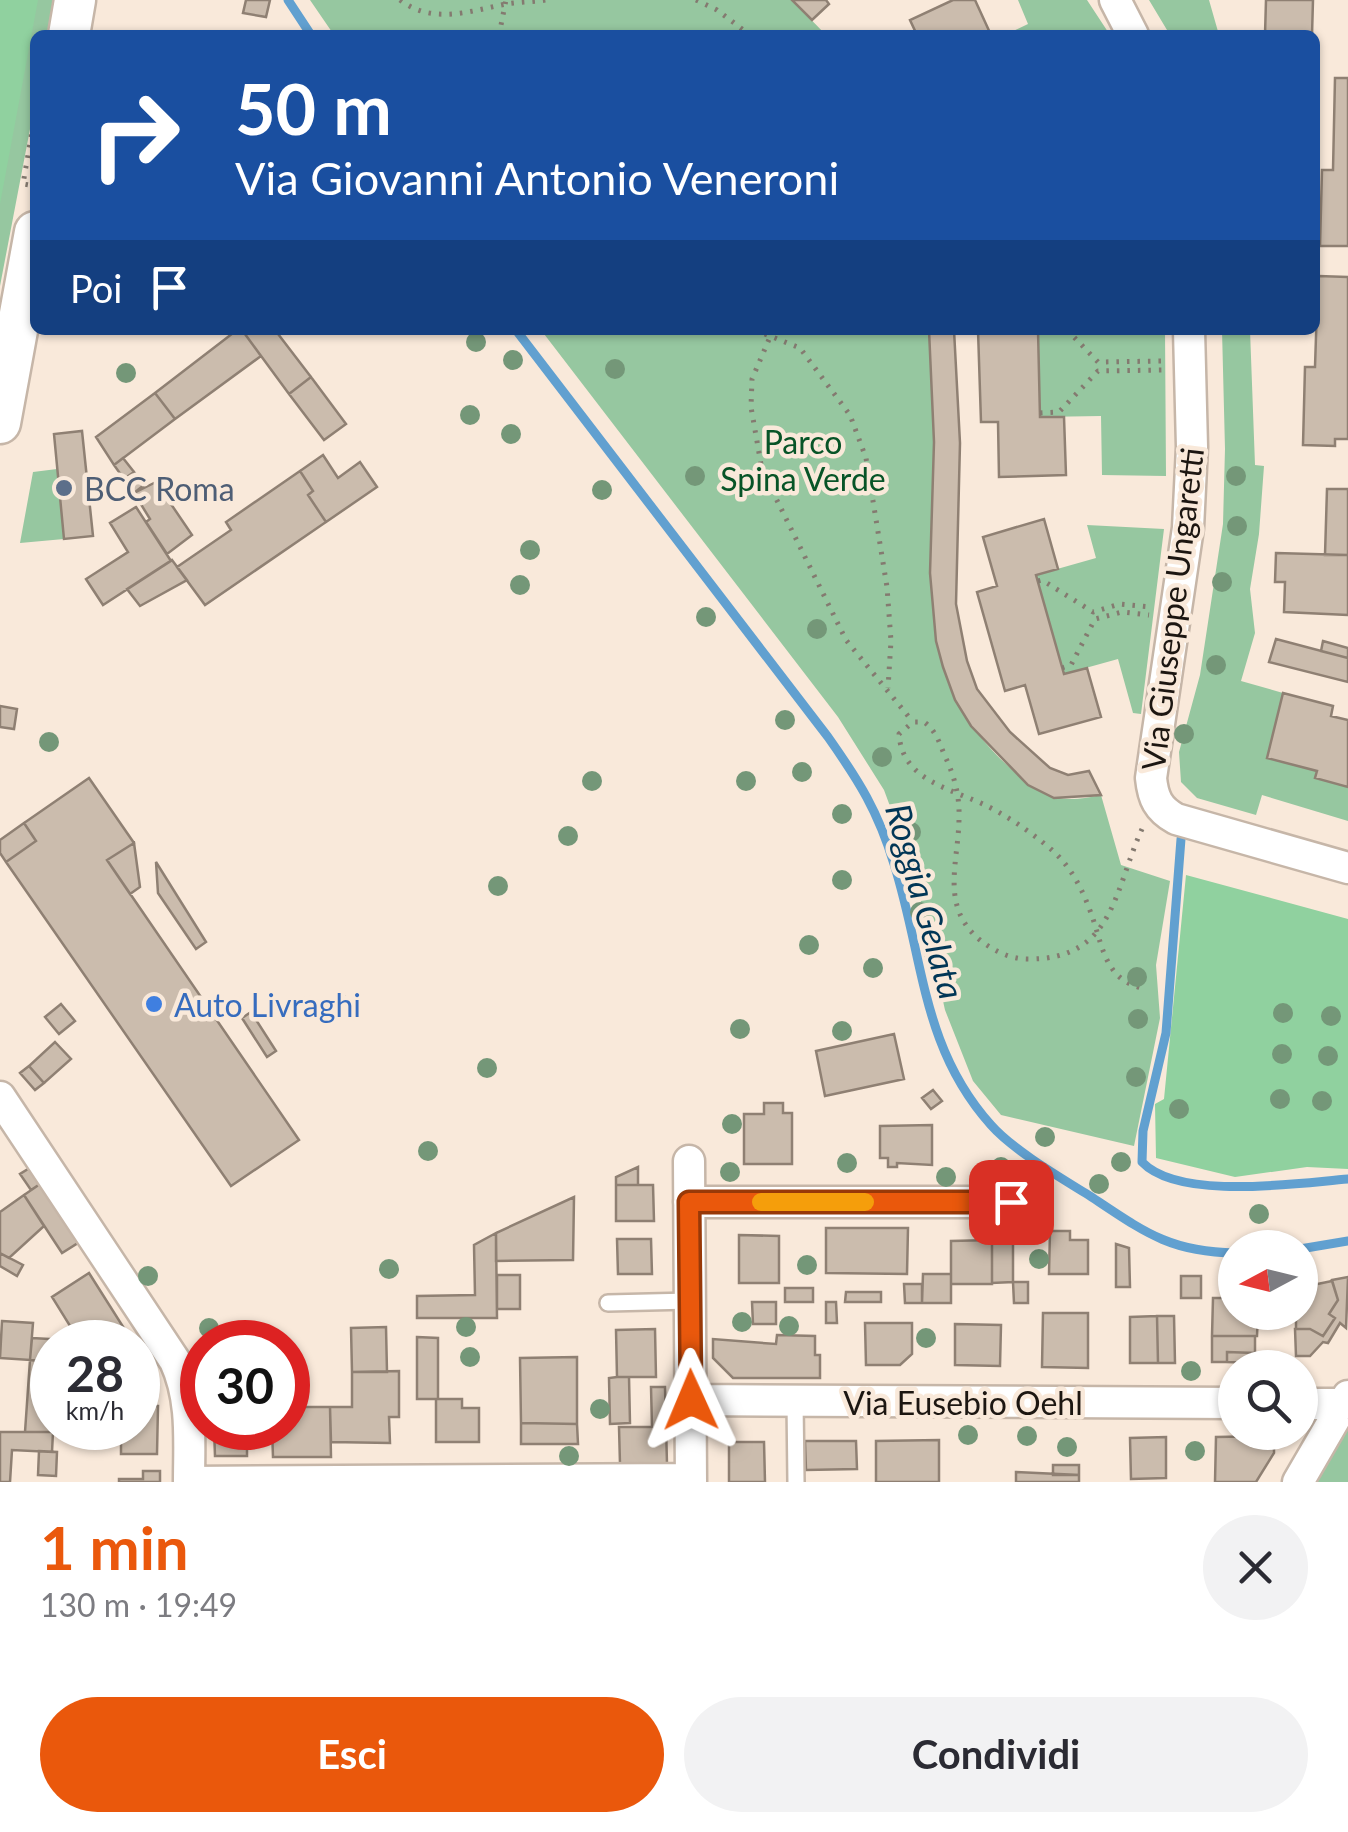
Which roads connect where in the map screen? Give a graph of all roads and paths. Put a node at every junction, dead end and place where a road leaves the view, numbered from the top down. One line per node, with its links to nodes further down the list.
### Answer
1 (75, 0): 7 (street)
2 (400, 0): 6 (path)
3 (546, 0): 6 (path)
4 (696, 0): 9 (path)
5 (1115, 0): 10 (street)
6 (506, 2): 8 (path)
7 (70, 30)
8 (500, 30)
9 (743, 30)
10 (1130, 30)
11 (30, 143): 12 (path)
12 (30, 185)
13 (30, 259): 20 (street)
14 (771, 335): 24 (path)
15 (777, 335): 24 (path)
16 (1071, 335): 18 (path)
17 (1189, 335): 18 (street, Via Giuseppe Ungaretti)
18 (1190, 365): 19 (path); 22 (street, Via Giuseppe Ungaretti)
19 (1040, 413)
20 (0, 424)
21 (1038, 582): 22 (path)
22 (1177, 618): 23 (path); 27 (street, Via Giuseppe Ungaretti)
23 (1062, 668)
24 (888, 691): 25 (path)
25 (913, 722): 26 (path); 26 (path)
26 (958, 794): 29 (path); 29 (path)
27 (1164, 812): 28 (street, Via Giuseppe Ungaretti); 29 (path)
28 (1348, 868)
29 (1097, 934): 30 (path)
30 (1147, 989)
31 (0, 1097): 43 (street)
32 (688, 1162): 33 (street)
33 (689, 1202): 34 (street); 35 (street)
34 (1011, 1202)
35 (690, 1301): 36 (lane); 37 (street)
36 (608, 1303)
37 (691, 1400): 39 (street, Via Eusebio Oehl); 42 (street)
38 (1345, 1400): 40 (street); 45 (street)
39 (795, 1401): 41 (street, Via Eusebio Oehl); 44 (lane)
40 (1318, 1402)
41 (1218, 1404)
42 (692, 1481): 43 (street)
43 (189, 1482)
44 (796, 1482)
45 (1298, 1482)

